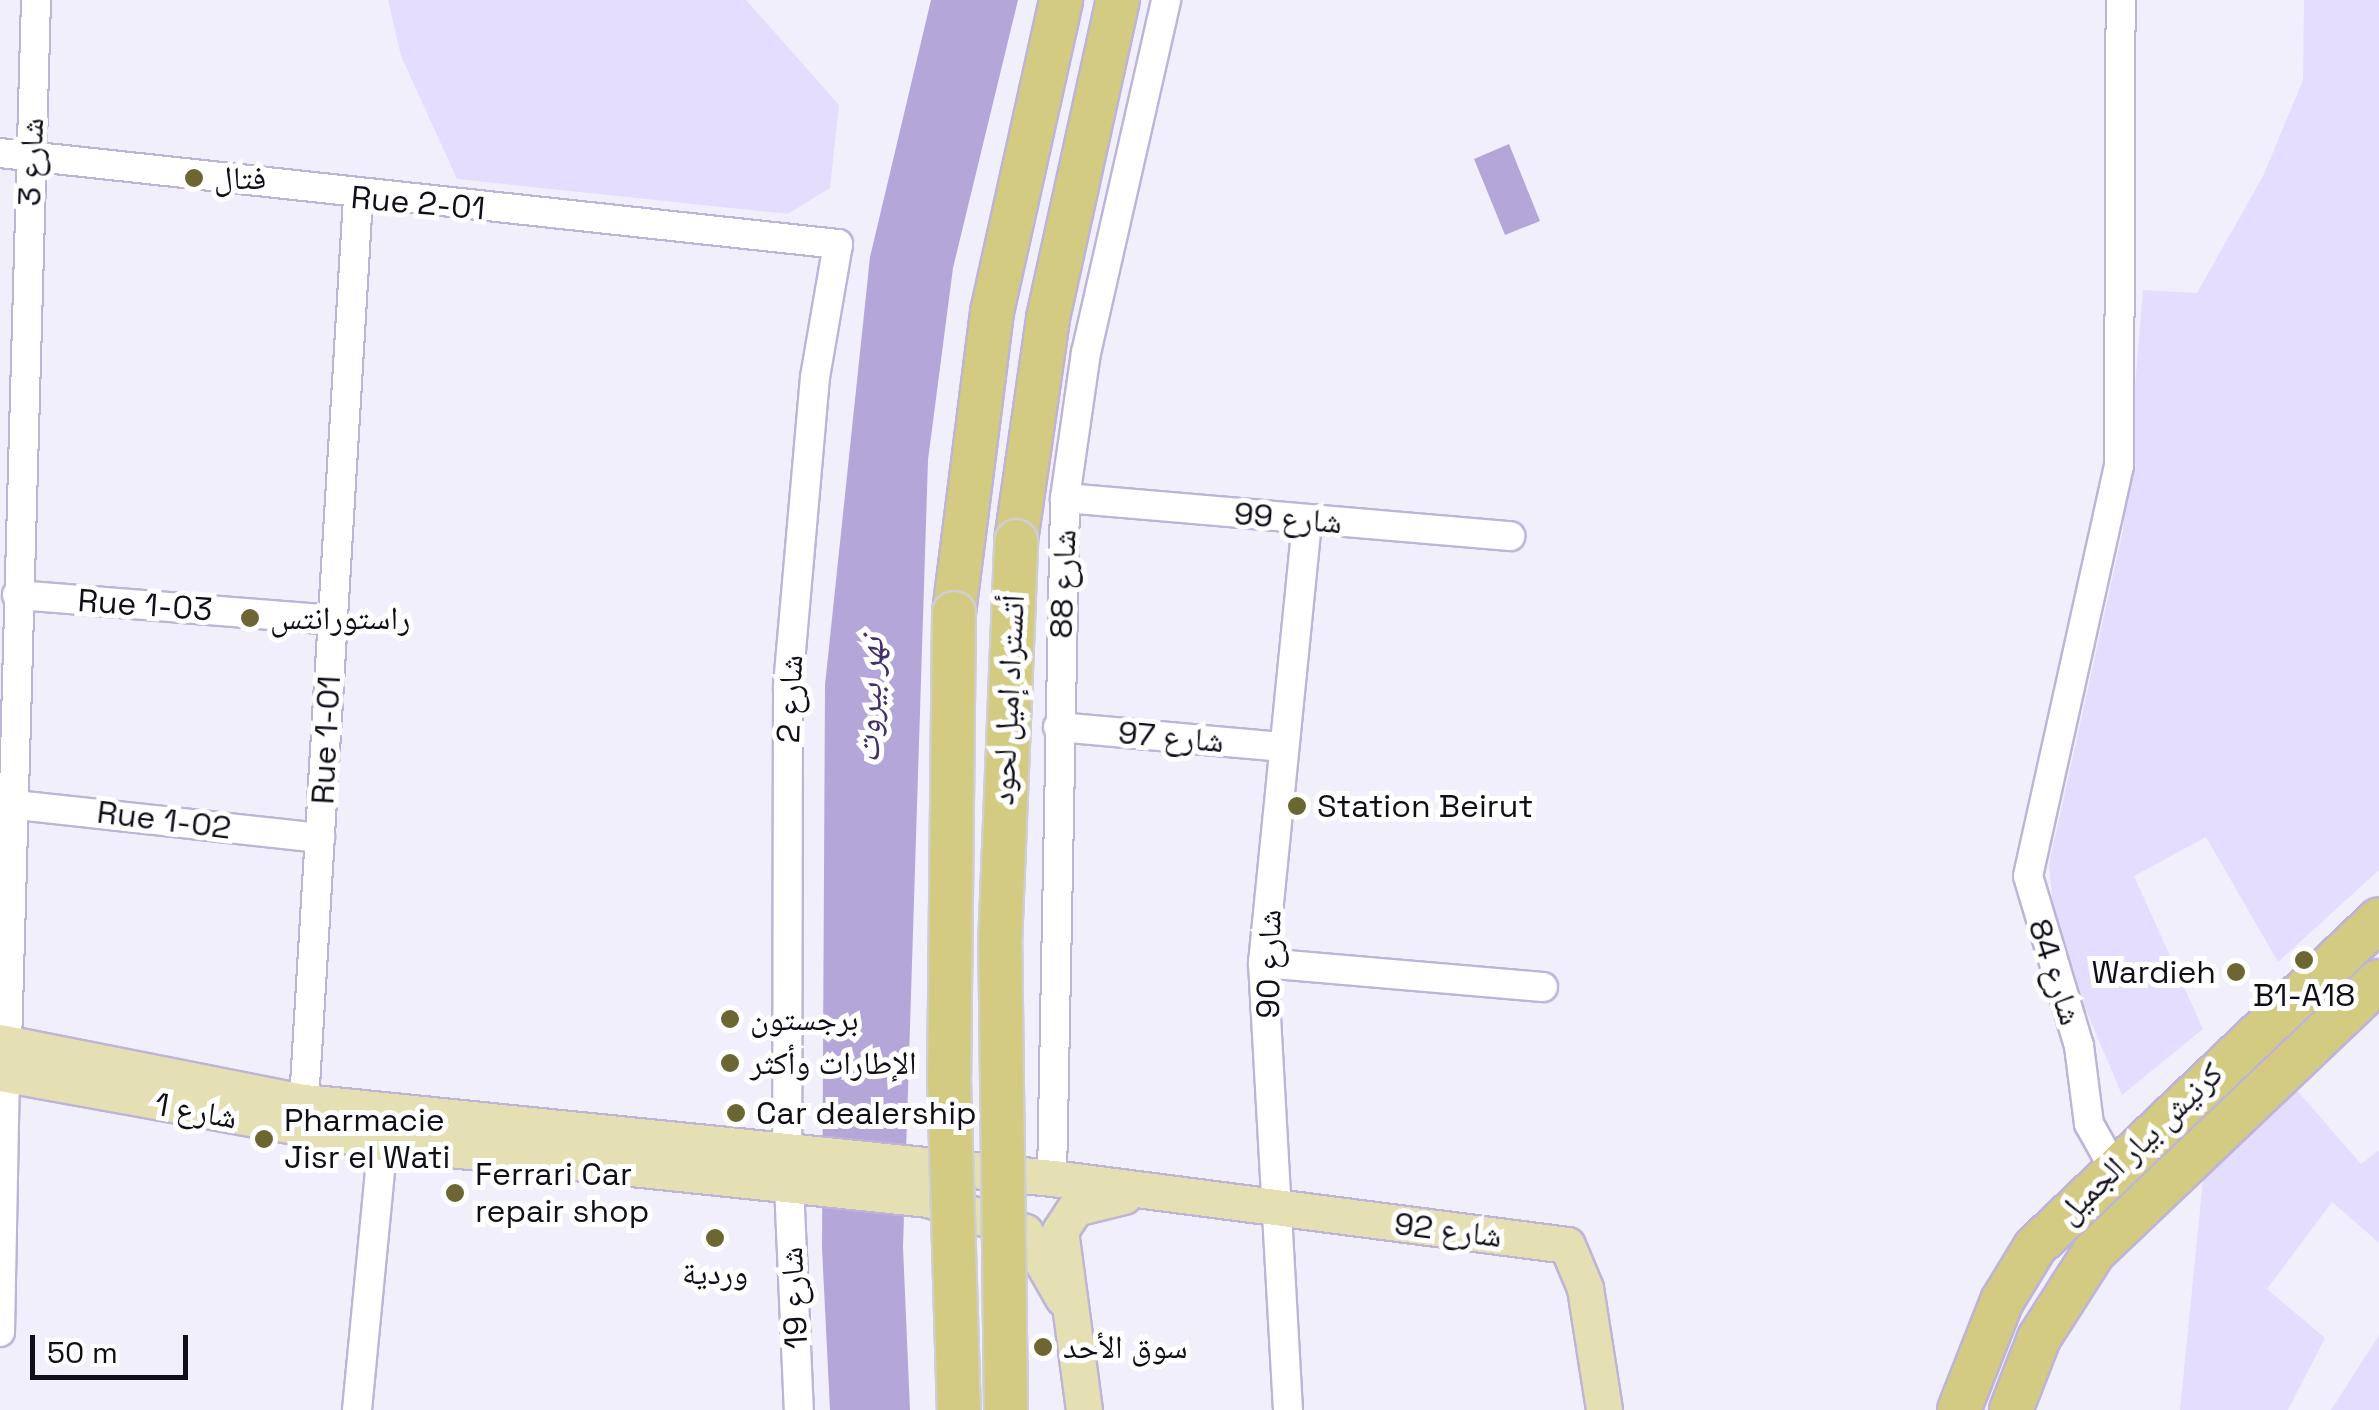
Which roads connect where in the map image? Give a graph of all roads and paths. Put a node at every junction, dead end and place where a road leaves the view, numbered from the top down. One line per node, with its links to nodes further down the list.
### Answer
1 (36, 0): 7 (street, شارع 3)
2 (1061, 0): 36 (highway, أتستراد إميل لحود, bridge)
3 (1118, 0): 37 (highway, أتستراد إميل لحود, bridge)
4 (1166, 0): 10 (street, شارع 88)
5 (2121, 0): 26 (street, شارع 84)
6 (0, 153): 7 (street, Rue 2-01)
7 (32, 155): 8 (street, Rue 2-01); 13 (street, شارع 3)
8 (358, 198): 9 (street, Rue 2-01); 14 (street, Rue 1-01)
9 (838, 244): 27 (street, شارع 2)
10 (1066, 498): 11 (street, شارع 99); 15 (street, شارع 88)
11 (1306, 520): 12 (street, شارع 99); 16 (street, شارع 90)
12 (1510, 536)
13 (16, 595): 14 (street, Rue 1-03); 17 (street, شارع 3)
14 (333, 620): 18 (street, Rue 1-01)
15 (1058, 727): 16 (street, شارع 97); 28 (street, شارع 88)
16 (1284, 747): 20 (street, شارع 90)
17 (8, 804): 18 (street, Rue 1-02); 23 (street, شارع 3)
18 (320, 838): 24 (street, Rue 1-01)
19 (2379, 918): 26 (highway, كرنيش بيار الجميل)
20 (1263, 963): 22 (street); 31 (street, شارع 90)
21 (2379, 981): 42 (highway, كرنيش بيار الجميل)
22 (1543, 986)
23 (2, 1073): 24 (main road, شارع 1); 25 (main road, شارع 1); 33 (street, شارع 3)
24 (304, 1102): 27 (main road, شارع 1)
25 (382, 1142): 27 (main road, شارع 1); 34 (street)
26 (2112, 1166): 41 (highway, كرنيش بيار الجميل)
27 (799, 1172): 29 (main road); 35 (street, شارع 19)
28 (1052, 1178): 29 (main road); 30 (main road)
29 (928, 1186): 32 (main road)
30 (1160, 1195): 31 (main road, شارع 92); 32 (main road)
31 (1280, 1211): 39 (street, شارع 90); 40 (main road, شارع 92)
32 (1064, 1298): 38 (main road)
33 (0, 1332)
34 (358, 1410)
35 (799, 1410)
36 (959, 1410)
37 (1006, 1410)
38 (1084, 1410)
39 (1288, 1410)
40 (1604, 1410)
41 (1959, 1410)
42 (2011, 1410)

